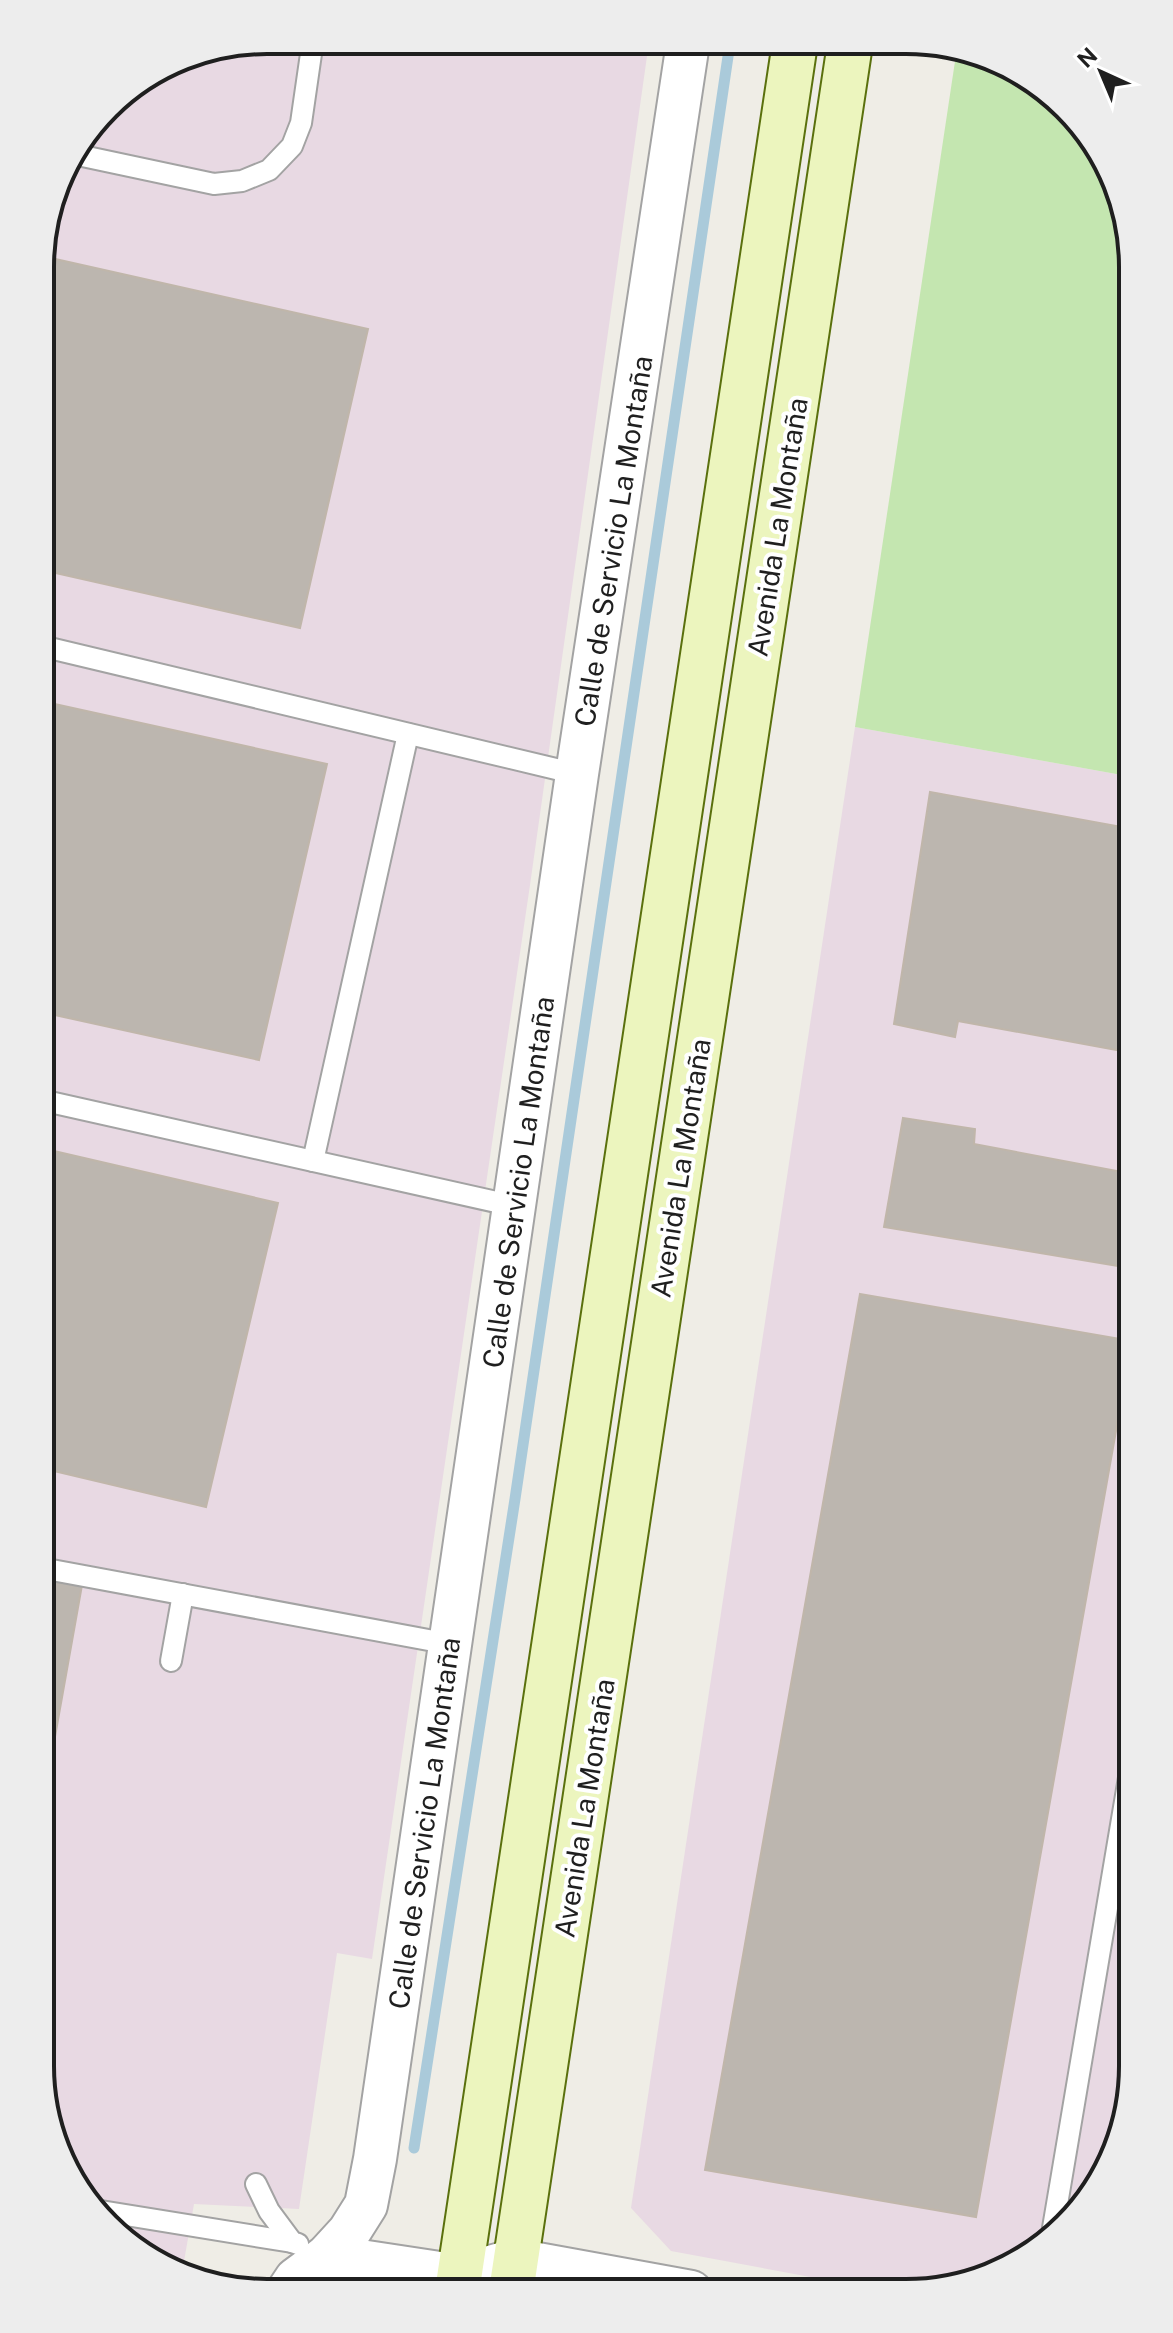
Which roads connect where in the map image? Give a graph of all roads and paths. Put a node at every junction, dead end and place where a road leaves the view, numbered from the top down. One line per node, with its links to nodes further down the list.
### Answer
1 (311, 54): 5 (lane)
2 (686, 54): 8 (street, Calle de Servicio La Montaña)
3 (793, 54): 24 (main road, Avenida La Montaña)
4 (848, 54): 21 (main road, Avenida La Montaña)
5 (86, 157)
6 (54, 649): 7 (lane)
7 (408, 734): 8 (lane); 10 (lane)
8 (577, 774): 11 (street, Calle de Servicio La Montaña)
9 (54, 1103): 10 (lane)
10 (313, 1161): 11 (lane)
11 (514, 1206): 14 (street, Calle de Servicio La Montaña)
12 (54, 1570): 13 (lane)
13 (183, 1594): 14 (lane); 15 (lane)
14 (450, 1644): 20 (street, Calle de Servicio La Montaña)
15 (171, 1661)
16 (1119, 1837): 19 (lane)
17 (256, 2184): 20 (lane)
18 (113, 2213): 20 (lane)
19 (1055, 2219)
20 (310, 2249): 22 (street, Calle de Servicio La Montaña); 23 (street)
21 (513, 2276): 25 (street)
22 (296, 2279)
23 (432, 2279)
24 (466, 2279)
25 (546, 2279)

